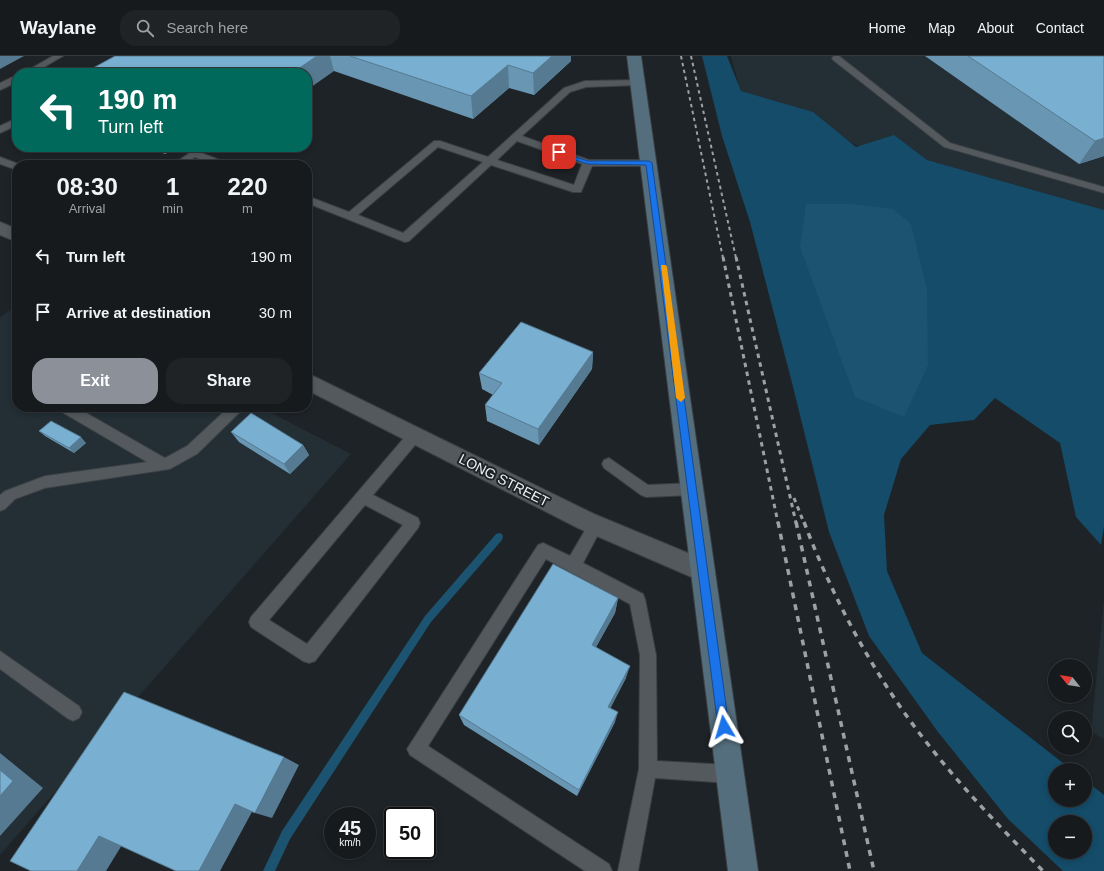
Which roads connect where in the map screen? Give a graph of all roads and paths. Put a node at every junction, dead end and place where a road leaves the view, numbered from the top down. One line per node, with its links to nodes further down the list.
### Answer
1 (59, 56): 4 (lane)
2 (634, 56): 6 (main road)
3 (836, 58): 18 (lane)
4 (36, 68)
5 (12, 81): 7 (lane)
6 (637, 83): 10 (lane); 16 (main road)
7 (0, 87)
8 (12, 124): 9 (lane)
9 (0, 130)
10 (515, 137): 14 (lane); 15 (lane)
11 (0, 160): 17 (lane)
12 (184, 160): 13 (lane)
13 (211, 160)
14 (490, 160): 15 (lane); 20 (lane); 20 (lane)
15 (588, 162): 16 (lane)
16 (649, 163): 29 (main road)
17 (12, 165)
18 (1104, 190)
19 (312, 200): 20 (lane)
20 (351, 216)
21 (0, 228): 22 (street)
22 (12, 234)
23 (312, 383): 26 (street, LONG STREET)
24 (74, 412): 28 (lane)
25 (233, 412): 28 (lane)
26 (416, 435): 30 (lane); 32 (street, LONG STREET)
27 (609, 464): 29 (lane)
28 (165, 465): 31 (lane)
29 (693, 489): 34 (main road)
30 (363, 497): 30 (lane)
31 (0, 505)
32 (596, 525): 33 (lane); 34 (street, LONG STREET)
33 (573, 565): 37 (lane); 39 (lane)
34 (704, 571): 38 (main road)
35 (0, 659): 36 (lane)
36 (73, 712)
37 (648, 769): 38 (lane); 40 (lane)
38 (730, 774): 41 (main road)
39 (602, 871)
40 (628, 871)
41 (743, 871)

